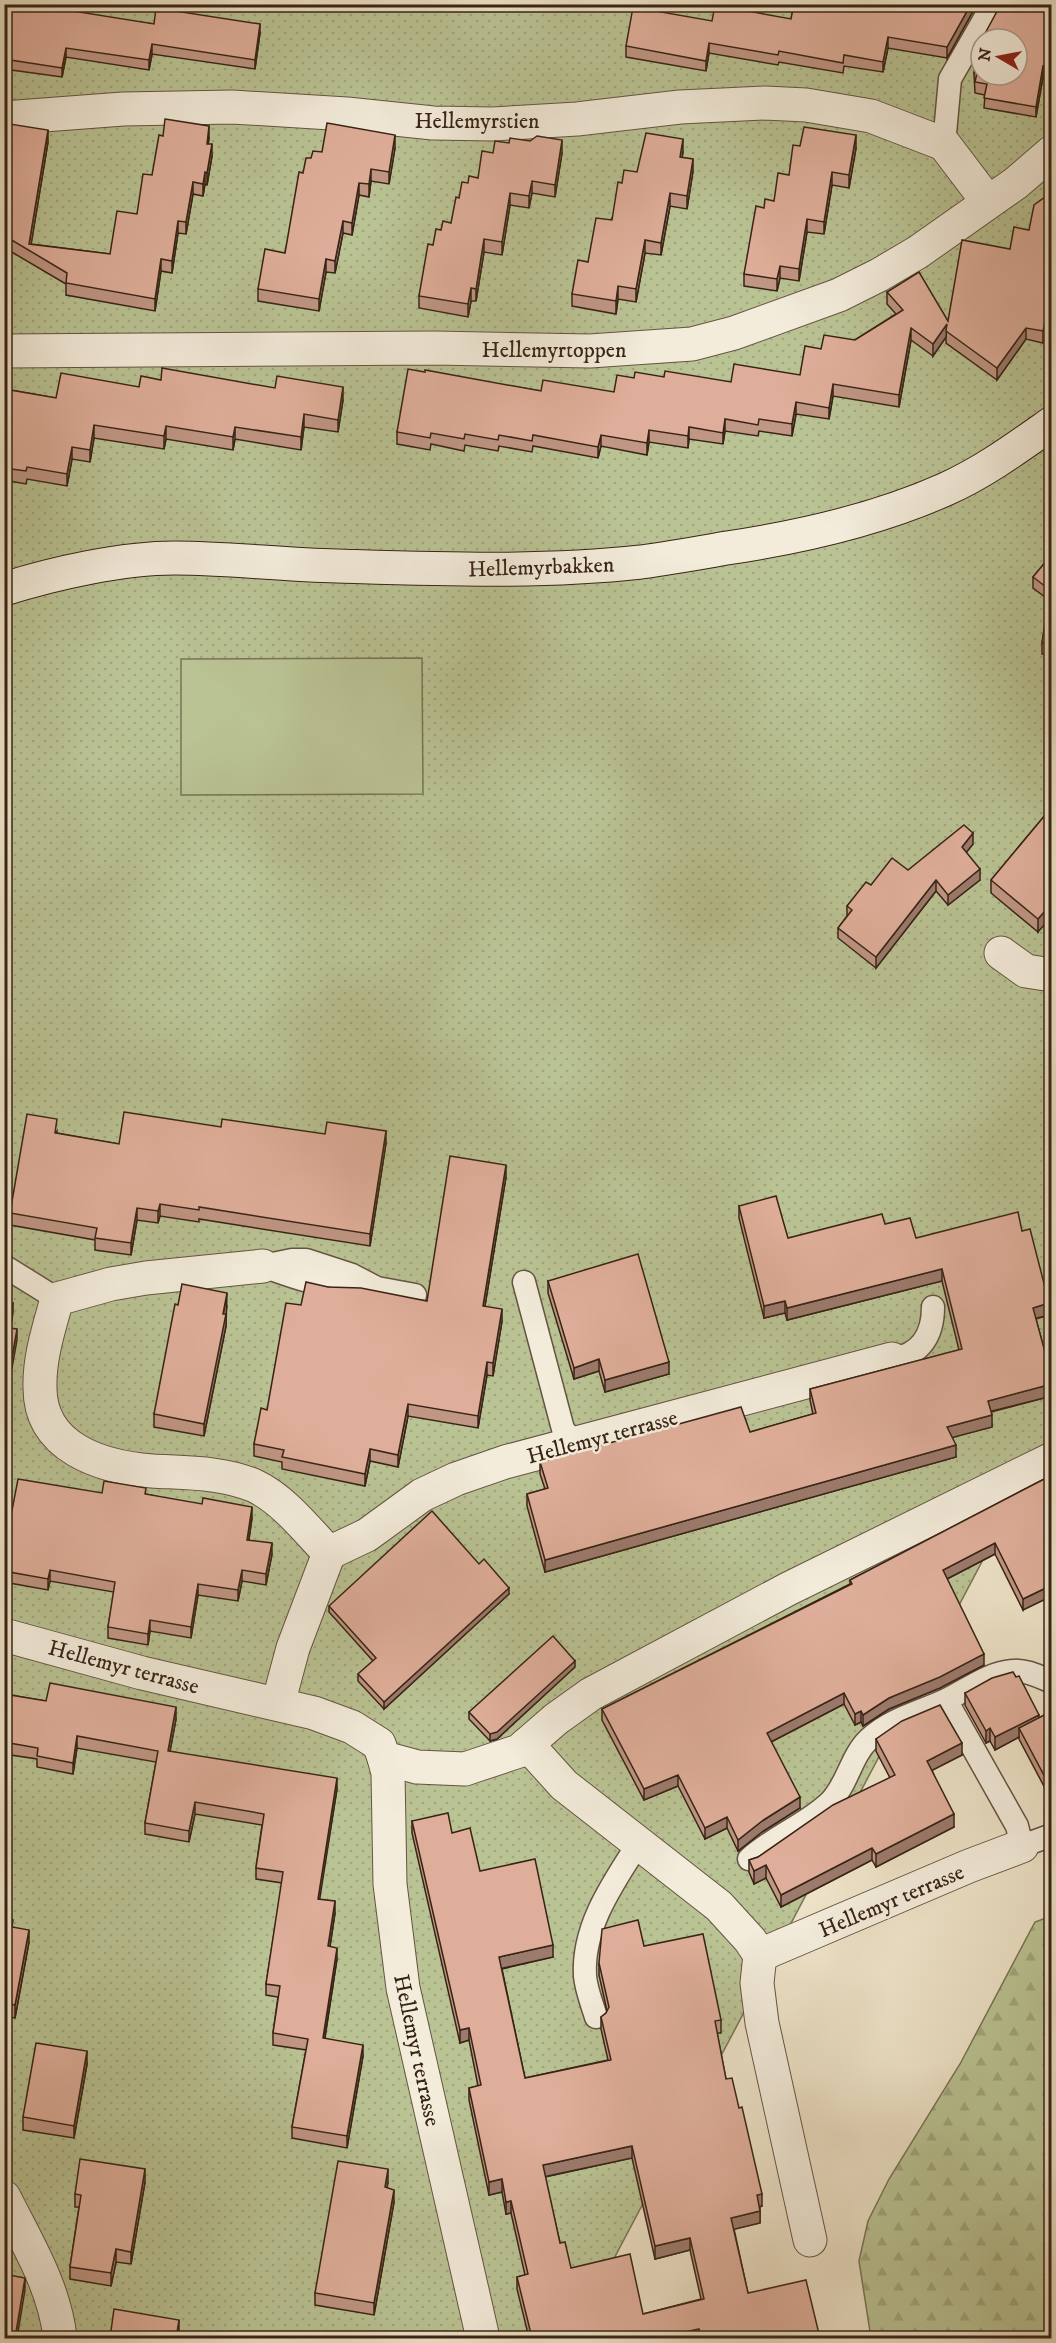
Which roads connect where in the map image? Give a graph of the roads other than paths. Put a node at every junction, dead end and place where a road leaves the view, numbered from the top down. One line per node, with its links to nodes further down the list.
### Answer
1 (993, 4): 3 (lane)
2 (4, 118): 3 (street, Hellemyrstien)
3 (944, 144): 5 (street)
4 (1052, 152): 5 (street, Hellemyrtoppen)
5 (988, 202): 6 (street, Hellemyrtoppen)
6 (4, 351)
7 (1052, 423): 8 (street, Hellemyrbakken)
8 (4, 589)
9 (1002, 953): 10 (street)
10 (1052, 975)
11 (4, 1266): 15 (lane)
12 (263, 1266): 14 (lane); 15 (street)
13 (524, 1282): 18 (lane)
14 (415, 1295)
15 (57, 1299): 20 (street)
16 (933, 1307): 17 (lane)
17 (892, 1359): 18 (street, Hellemyr terrasse)
18 (575, 1444): 20 (street, Hellemyr terrasse)
19 (1052, 1459): 25 (street)
20 (329, 1553): 24 (street)
21 (4, 1635): 24 (street, Hellemyr terrasse)
22 (1052, 1682): 23 (lane)
23 (946, 1700): 27 (lane); 29 (lane)
24 (278, 1704): 26 (street, Hellemyr terrasse)
25 (527, 1744): 26 (street); 28 (street)
26 (384, 1758): 34 (street, Hellemyr terrasse)
27 (1037, 1841): 30 (street, Hellemyr terrasse)
28 (638, 1844): 30 (street); 31 (lane)
29 (749, 1859)
30 (760, 1955): 33 (street)
31 (596, 2017)
32 (4, 2197): 35 (street)
33 (810, 2240)
34 (482, 2336)
35 (60, 2338)

